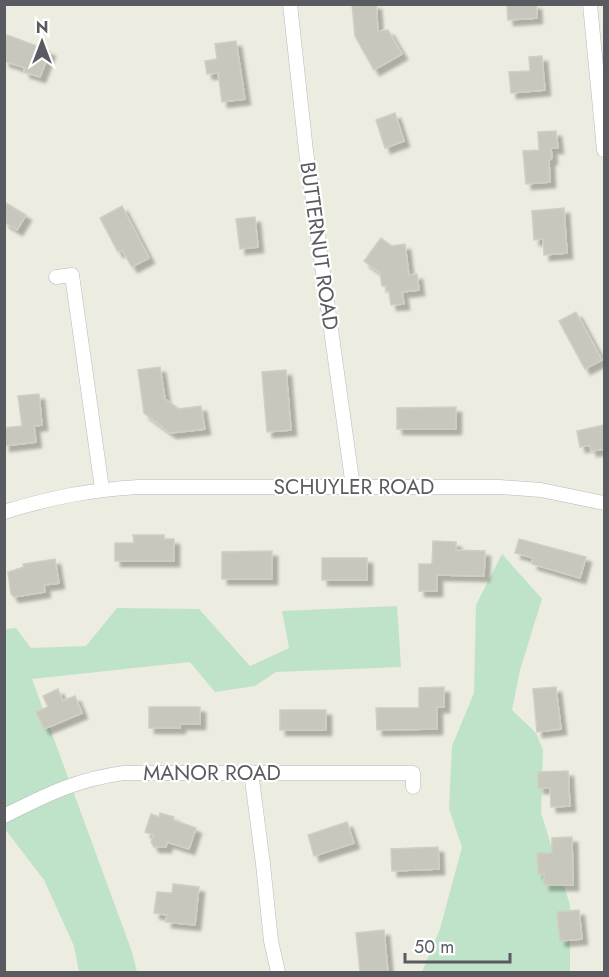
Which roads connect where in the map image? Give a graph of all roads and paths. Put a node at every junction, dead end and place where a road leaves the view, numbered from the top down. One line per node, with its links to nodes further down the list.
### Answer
1 (290, 4): 5 (street, BUTTERNUT ROAD)
2 (590, 4): 3 (street)
3 (604, 150)
4 (56, 277): 6 (street)
5 (353, 487): 6 (street, SCHUYLER ROAD); 7 (street, SCHUYLER ROAD)
6 (102, 489): 8 (street, SCHUYLER ROAD)
7 (604, 503)
8 (4, 512)
9 (251, 772): 10 (street, MANOR ROAD); 11 (street, MANOR ROAD); 12 (street)
10 (413, 787)
11 (4, 816)
12 (278, 972)

